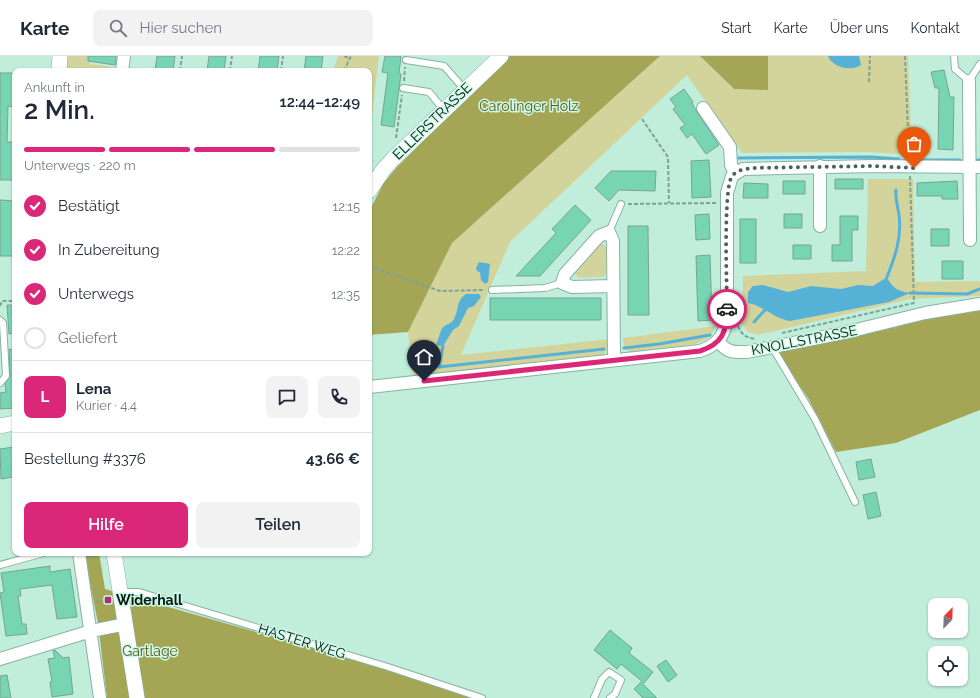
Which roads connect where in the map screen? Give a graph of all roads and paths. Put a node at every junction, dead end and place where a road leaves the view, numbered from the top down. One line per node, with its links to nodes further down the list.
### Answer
1 (60, 56): 13 (street)
2 (124, 56): 14 (street)
3 (182, 56): 15 (path)
4 (232, 56): 16 (path)
5 (283, 56): 17 (path)
6 (344, 56): 10 (path)
7 (501, 56): 22 (street, ELLERSTRASSE)
8 (870, 56): 20 (path)
9 (954, 56): 19 (lane)
10 (350, 57): 18 (path)
11 (406, 60): 21 (path); 22 (lane)
12 (980, 64): 19 (lane)
13 (59, 68)
14 (122, 68)
15 (180, 68)
16 (230, 68)
17 (281, 68)
18 (345, 68)
19 (968, 81): 28 (street)
20 (869, 82)
21 (403, 88): 24 (lane); 26 (path)
22 (465, 90): 24 (street, ELLERSTRASSE)
23 (703, 108): 29 (street)
24 (444, 110): 26 (street, ELLERSTRASSE)
25 (642, 119): 33 (path)
26 (393, 159): 30 (street, ELLERSTRASSE)
27 (820, 166): 28 (street); 29 (street); 34 (street)
28 (974, 167): 36 (street)
29 (735, 173): 31 (street)
30 (372, 186)
31 (727, 203): 33 (path); 51 (street)
32 (621, 204): 33 (path); 35 (lane)
33 (668, 204)
34 (820, 226)
35 (609, 232): 38 (street); 39 (street)
36 (970, 240)
37 (372, 267): 40 (path)
38 (562, 283): 39 (street); 40 (lane)
39 (613, 286): 53 (street)
40 (492, 290)
41 (914, 290): 43 (path)
42 (12, 301): 45 (path)
43 (914, 303): 46 (path); 49 (path)
44 (980, 304): 46 (street, KNOLLSTRASSE)
45 (0, 306)
46 (925, 313): 52 (street, KNOLLSTRASSE)
47 (0, 320): 54 (lane)
48 (738, 326): 50 (path)
49 (782, 333)
50 (761, 338)
51 (719, 342): 52 (street, KNOLLSTRASSE); 53 (street)
52 (772, 347): 58 (lane)
53 (614, 359): 55 (street)
54 (0, 383)
55 (372, 388)
56 (12, 424): 57 (street)
57 (0, 426)
58 (855, 502)
59 (33, 556): 62 (lane)
60 (79, 556): 65 (street)
61 (115, 556): 63 (street)
62 (0, 565)
63 (121, 592): 64 (street); 69 (lane, HASTER WEG)
64 (126, 624): 65 (street); 68 (street)
65 (91, 631): 66 (street); 67 (street)
66 (0, 659)
67 (100, 698)
68 (137, 698)
69 (482, 698)
70 (594, 698): 71 (lane)
71 (610, 698)

